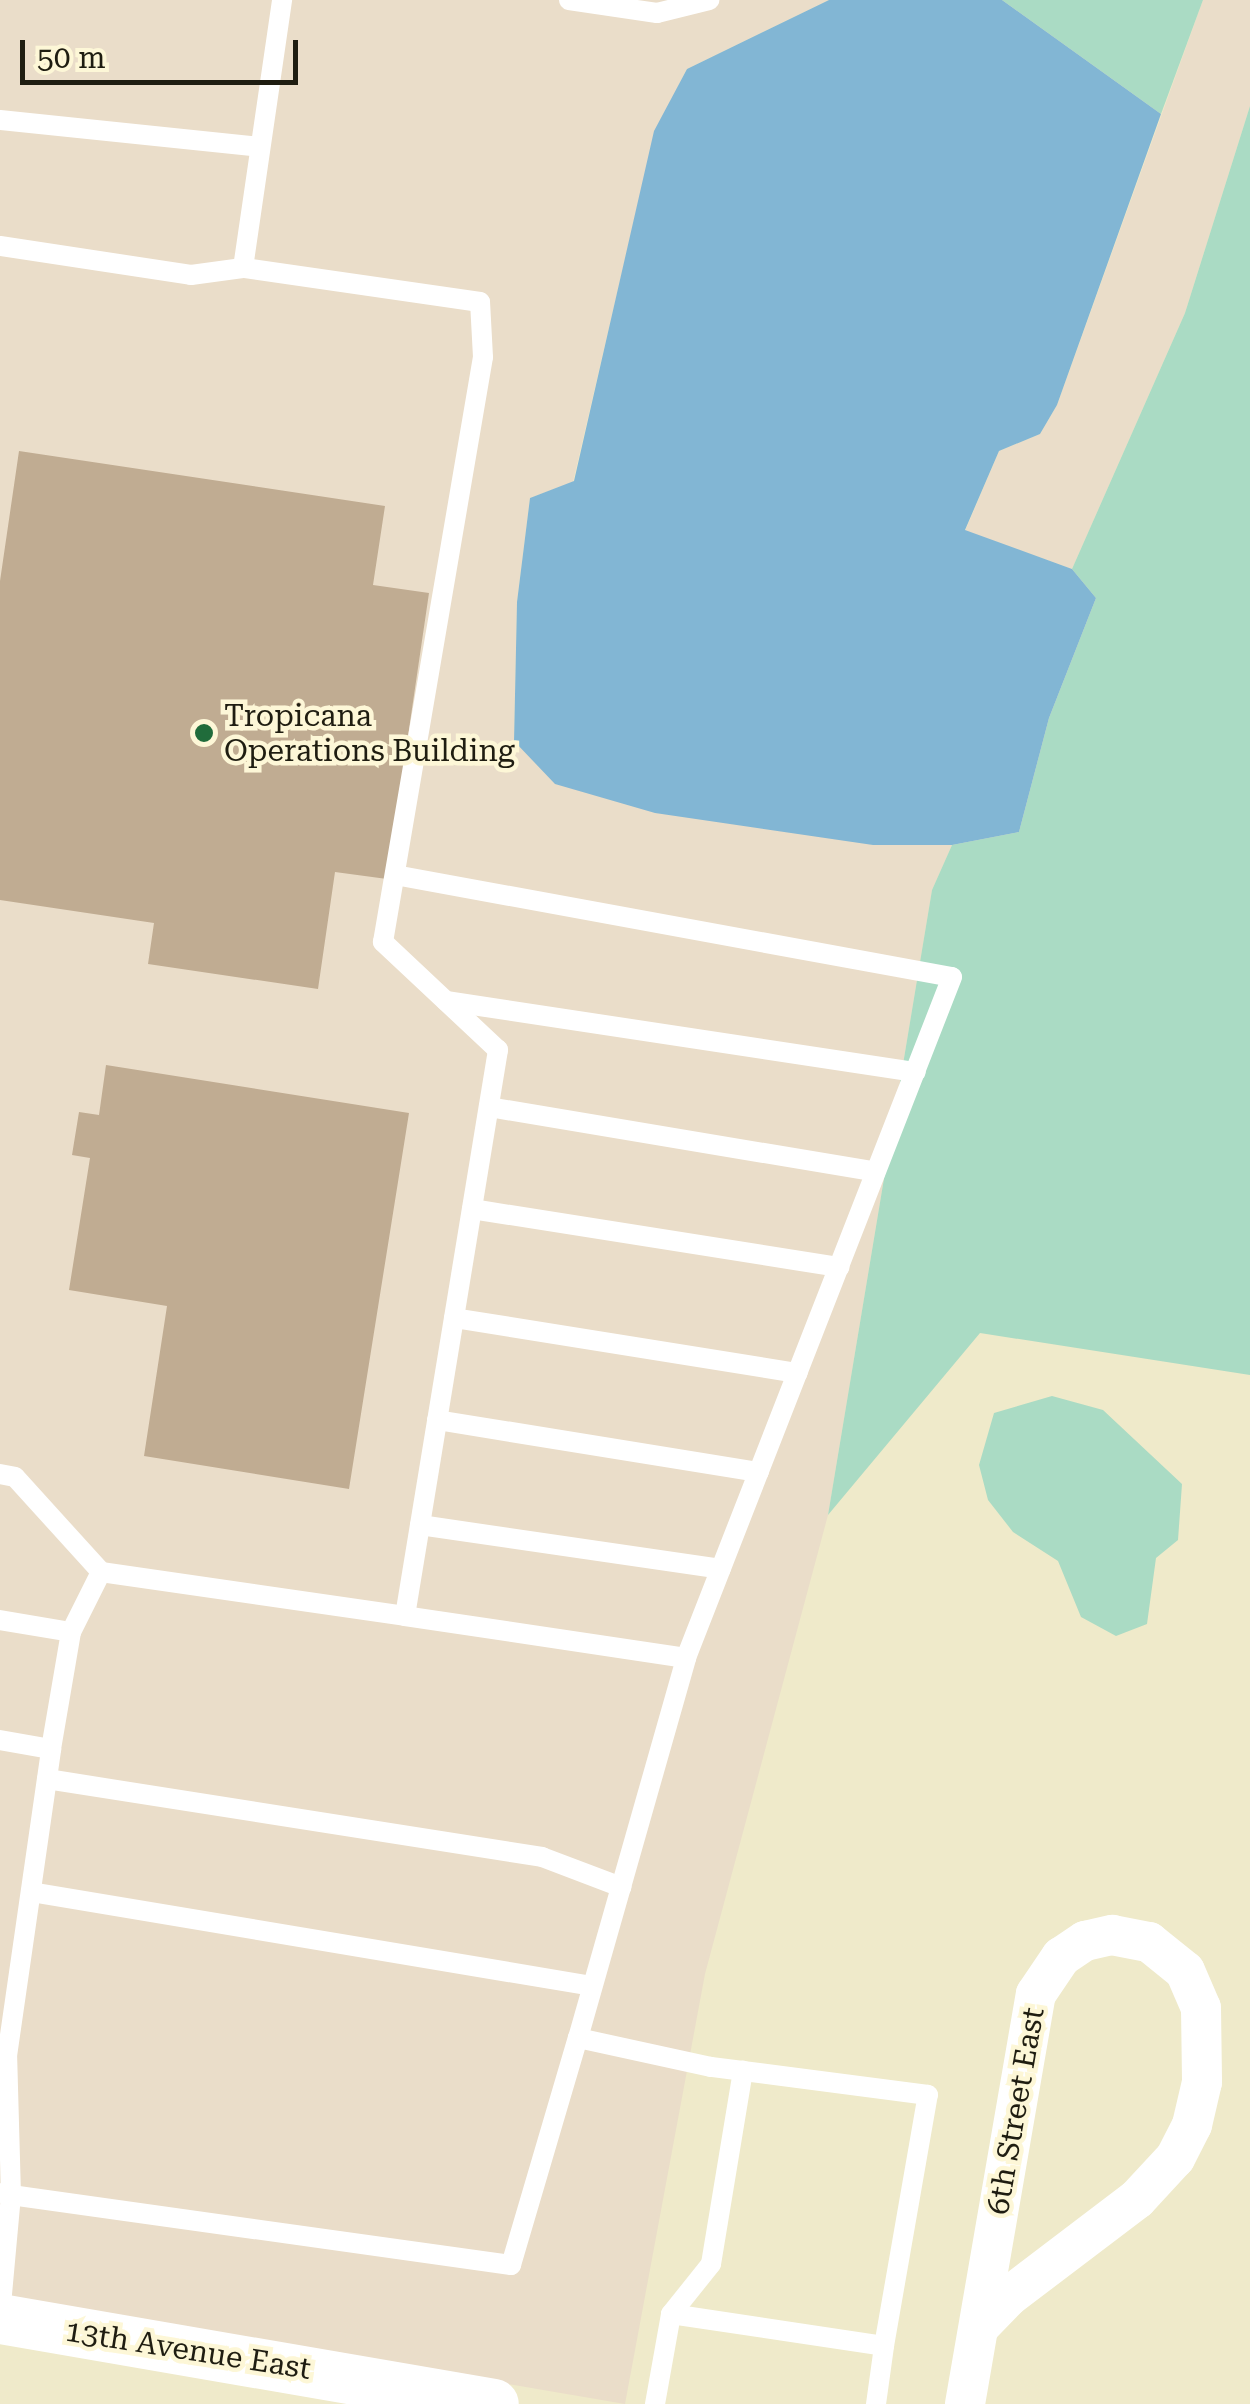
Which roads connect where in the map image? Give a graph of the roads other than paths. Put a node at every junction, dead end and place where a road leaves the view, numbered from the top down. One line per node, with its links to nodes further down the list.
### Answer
1 (282, 0): 5 (lane)
2 (569, 0): 3 (lane)
3 (710, 0)
4 (0, 120): 5 (lane)
5 (260, 146): 7 (lane)
6 (0, 246): 7 (lane)
7 (243, 268): 8 (lane)
8 (395, 875): 9 (lane); 10 (lane)
9 (446, 1000): 10 (lane); 11 (lane)
10 (916, 1072): 12 (lane)
11 (489, 1107): 12 (lane); 13 (lane)
12 (876, 1172): 14 (lane)
13 (472, 1209): 14 (lane); 15 (lane)
14 (839, 1267): 16 (lane)
15 (454, 1318): 16 (lane); 17 (lane)
16 (798, 1372): 18 (lane)
17 (437, 1420): 18 (lane); 20 (lane)
18 (759, 1472): 21 (lane)
19 (0, 1474): 22 (lane)
20 (420, 1525): 21 (lane); 23 (lane)
21 (721, 1569): 26 (lane)
22 (101, 1572): 23 (lane); 25 (lane)
23 (405, 1616): 26 (lane)
24 (0, 1620): 25 (lane)
25 (71, 1632): 28 (lane)
26 (686, 1658): 30 (lane)
27 (0, 1740): 28 (lane)
28 (51, 1749): 29 (lane)
29 (47, 1779): 30 (lane); 31 (lane)
30 (621, 1887): 32 (lane)
31 (32, 1892): 32 (lane); 35 (lane)
32 (592, 1986): 33 (lane)
33 (578, 2038): 34 (lane); 35 (lane)
34 (743, 2071): 36 (lane); 39 (lane)
35 (6, 2194): 37 (lane)
36 (671, 2314): 39 (lane); 41 (lane)
37 (0, 2317): 40 (street, 13th Avenue East)
38 (980, 2326): 38 (street, 6th Street East); 43 (street, 6th Street East)
39 (884, 2346): 42 (lane)
40 (494, 2404)
41 (655, 2404)
42 (876, 2404)
43 (965, 2404)

